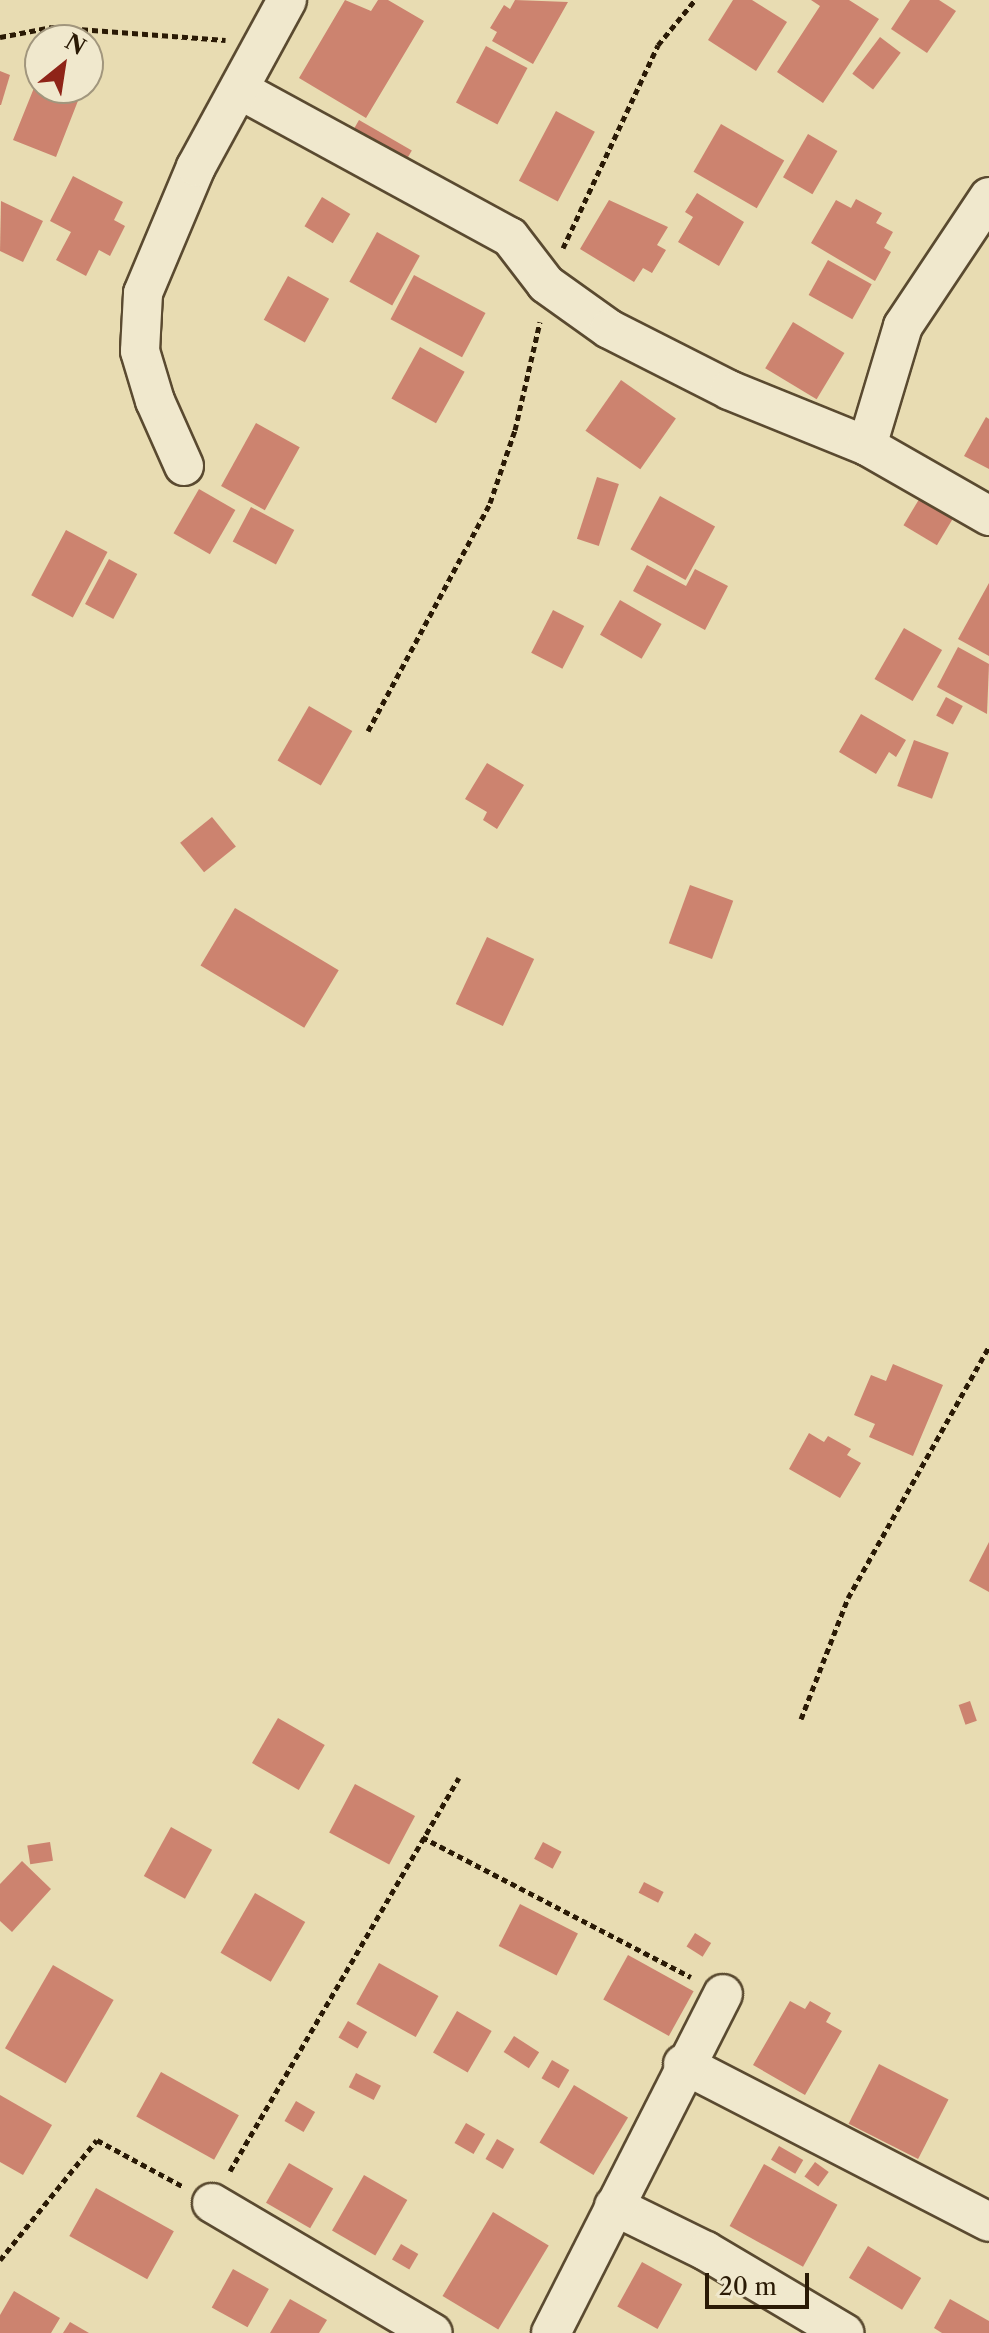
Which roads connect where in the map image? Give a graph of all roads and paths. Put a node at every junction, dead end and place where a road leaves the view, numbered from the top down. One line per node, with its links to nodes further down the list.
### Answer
1 (287, 0): 4 (street)
2 (695, 0): 7 (path)
3 (0, 37): 4 (path)
4 (265, 40): 5 (street)
5 (240, 90): 7 (street); 9 (street)
6 (989, 197): 8 (street)
7 (546, 284): 8 (street); 11 (path)
8 (867, 446): 10 (street)
9 (184, 466)
10 (989, 516)
11 (368, 731)
12 (989, 1347): 13 (path)
13 (801, 1719)
14 (459, 1778): 15 (path)
15 (422, 1837): 16 (path); 18 (path)
16 (723, 1994): 17 (street)
17 (683, 2064): 19 (street); 20 (street)
18 (212, 2203): 21 (path); 22 (street)
19 (614, 2206): 23 (street); 24 (street)
20 (989, 2222)
21 (0, 2260)
22 (433, 2333)
23 (551, 2333)
24 (844, 2333)

